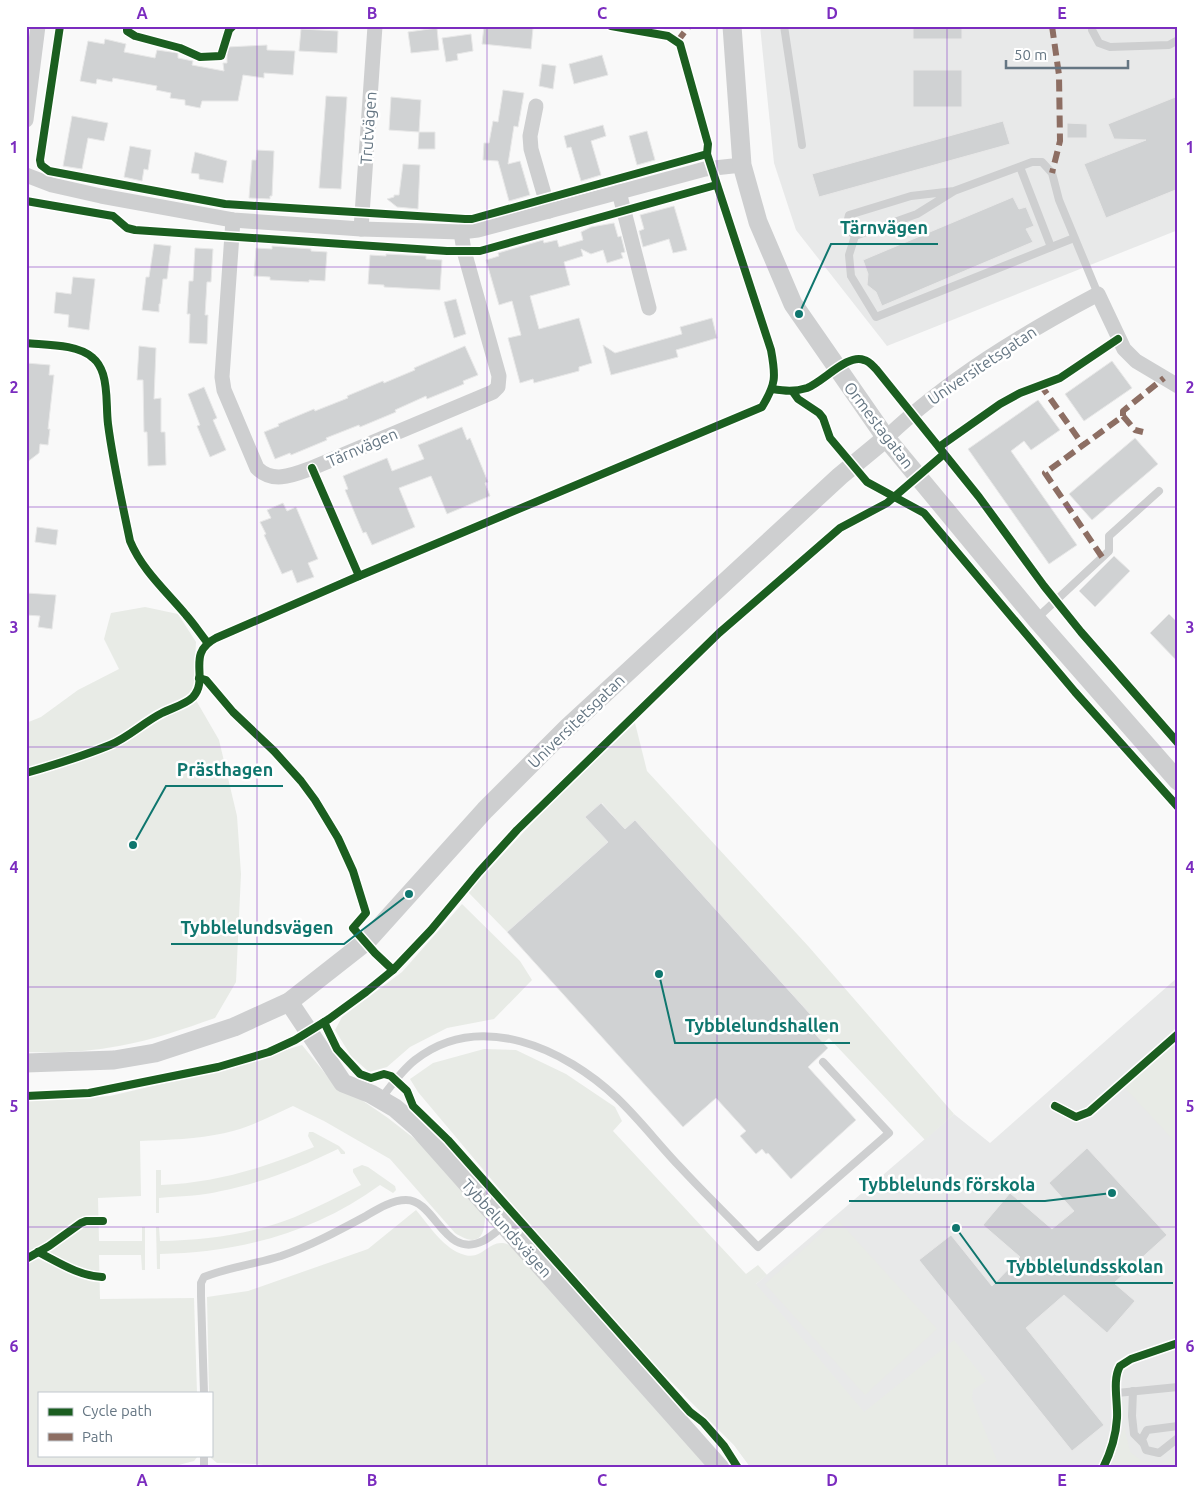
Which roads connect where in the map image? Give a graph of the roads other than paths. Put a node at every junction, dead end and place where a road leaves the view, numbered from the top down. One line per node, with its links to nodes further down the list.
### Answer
1 (38, 26): 7 (street)
2 (375, 26): 18 (street, Trutvägen)
3 (732, 26): 11 (street, Ormestagatan)
4 (784, 26): 10 (lane)
5 (1092, 26): 6 (lane)
6 (1178, 40)
7 (29, 66): 9 (street)
8 (536, 106): 16 (street)
9 (26, 120)
10 (802, 145)
11 (742, 165): 15 (street); 26 (street, Ormestagatan)
12 (1020, 167): 14 (lane); 21 (lane); 22 (lane)
13 (26, 176): 17 (street)
14 (954, 191): 20 (lane); 20 (lane)
15 (619, 192): 16 (street); 24 (street)
16 (549, 211): 19 (street)
17 (233, 220): 18 (street); 19 (street, Tärnvägen)
18 (361, 229): 19 (street)
19 (460, 232)
20 (855, 236): 22 (lane)
21 (1074, 238): 22 (lane); 23 (lane)
22 (1051, 247)
23 (1098, 294): 25 (street); 26 (street, Universitetsgatan)
24 (649, 308)
25 (1178, 386)
26 (886, 438): 28 (street, Ormestagatan); 30 (street, Universitetsgatan)
27 (1159, 491): 28 (lane)
28 (1036, 619): 29 (street, Ormestagatan)
29 (1178, 781)
30 (289, 1002): 32 (street, Universitetsgatan); 33 (street, Tybbelundsvägen)
31 (823, 1062): 33 (lane)
32 (26, 1063)
33 (380, 1100): 34 (street, Tybbelundsvägen)
34 (505, 1224): 36 (lane); 42 (street, Tybbelundsvägen)
35 (1178, 1387): 37 (lane)
36 (204, 1392)
37 (1133, 1392): 38 (lane); 41 (lane)
38 (1117, 1393)
39 (1178, 1426): 41 (lane)
40 (1178, 1438): 41 (lane)
41 (1144, 1444)
42 (720, 1468)

